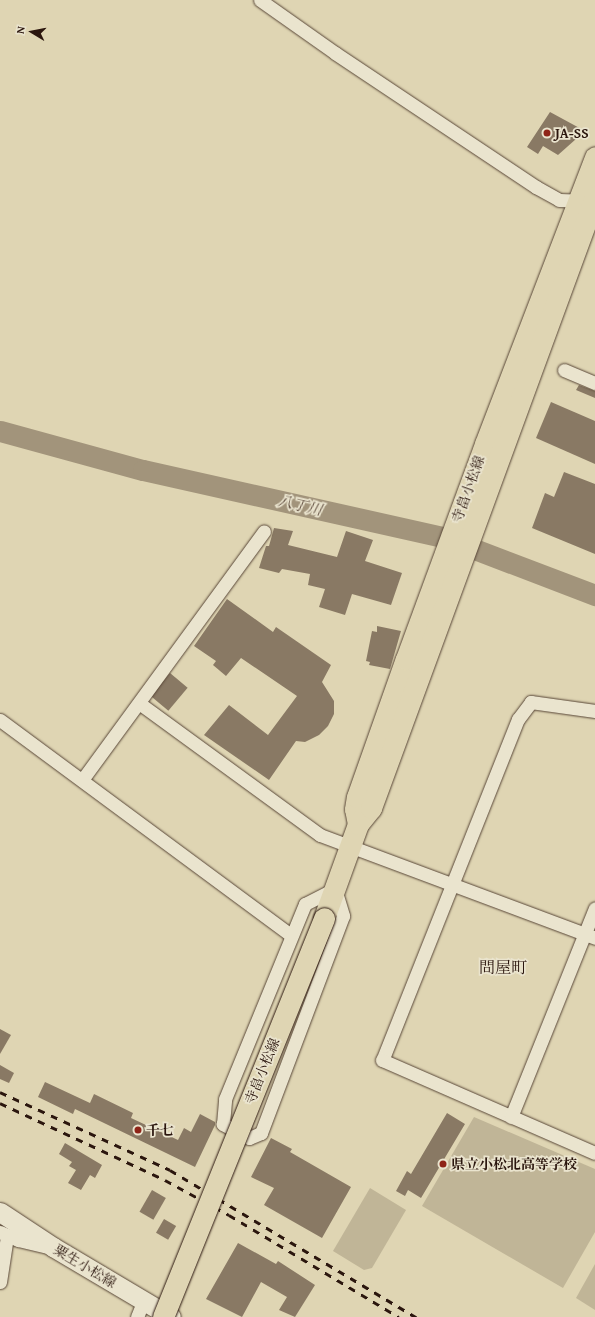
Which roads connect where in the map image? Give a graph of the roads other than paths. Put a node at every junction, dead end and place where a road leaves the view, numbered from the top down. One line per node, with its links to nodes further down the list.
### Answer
1 (260, 0): 3 (street)
2 (595, 157): 3 (main road, 寺畠小松線)
3 (590, 200): 11 (main road, 寺畠小松線)
4 (564, 370): 5 (street)
5 (595, 383)
6 (264, 531): 7 (street)
7 (139, 703): 10 (street); 11 (street)
8 (595, 711): 12 (street)
9 (0, 720): 10 (street)
10 (82, 780): 15 (street)
11 (351, 845): 12 (street); 13 (main road, 寺畠小松線)
12 (452, 883): 16 (street); 17 (street)
13 (335, 889): 15 (street); 15 (street); 24 (main road, 寺畠小松線, bridge)
14 (595, 908): 16 (street)
15 (291, 935)
16 (590, 936): 17 (street)
17 (511, 1116): 18 (street)
18 (595, 1153)
19 (0, 1212): 21 (main road, 粟生小松線)
20 (3, 1234): 21 (street); 22 (street)
21 (53, 1247): 23 (main road, 粟生小松線)
22 (0, 1282)
23 (140, 1309): 25 (main road, 粟生小松線)
24 (163, 1317)
25 (171, 1317)

